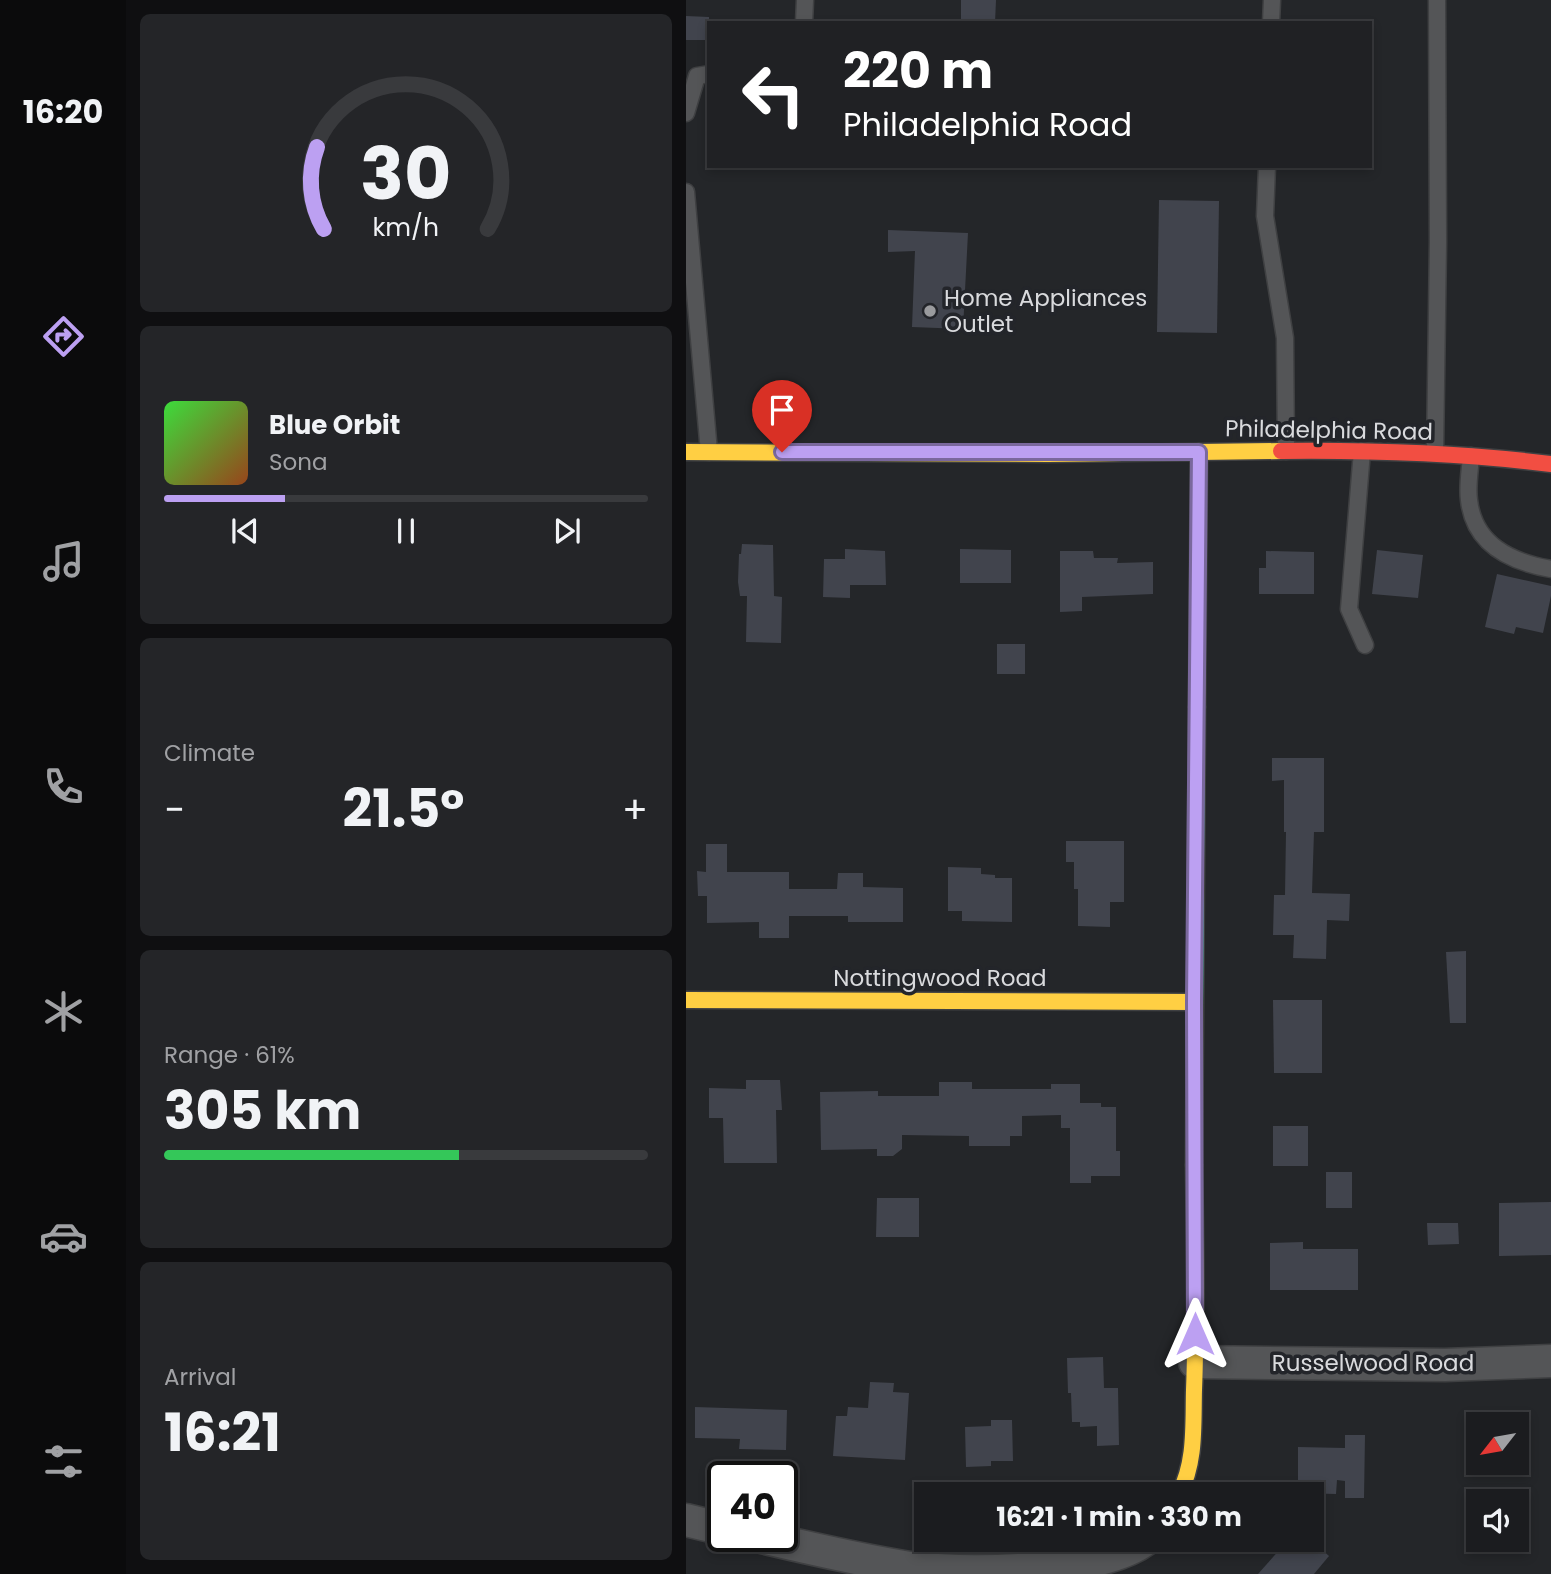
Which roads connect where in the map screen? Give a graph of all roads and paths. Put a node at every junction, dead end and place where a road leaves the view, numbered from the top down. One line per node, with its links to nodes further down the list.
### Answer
1 (805, 0): 4 (lane)
2 (1272, 0): 5 (lane)
3 (1437, 0): 15 (lane)
4 (804, 21)
5 (1271, 21)
6 (707, 74): 7 (lane)
7 (686, 113)
8 (1267, 168): 10 (lane)
9 (686, 192): 13 (lane)
10 (1286, 451): 11 (street, Philadelphia Road); 14 (street, Philadelphia Road)
11 (1362, 451): 15 (street, Philadelphia Road); 19 (lane)
12 (686, 452): 13 (street, Philadelphia Road)
13 (709, 452): 14 (street, Philadelphia Road)
14 (1199, 452): 21 (street)
15 (1435, 453): 16 (street, Philadelphia Road)
16 (1471, 456): 17 (street, Philadelphia Road); 18 (lane)
17 (1551, 464)
18 (1551, 569)
19 (1365, 645)
20 (686, 1000): 21 (street, Nottingwood Road)
21 (1194, 1002): 23 (street)
22 (1551, 1361): 23 (street, Russelwood Road)
23 (1195, 1362): 24 (street)
24 (1185, 1482)
25 (686, 1520): 26 (street)
26 (707, 1525)
27 (798, 1544): 28 (street)
28 (1125, 1552)

